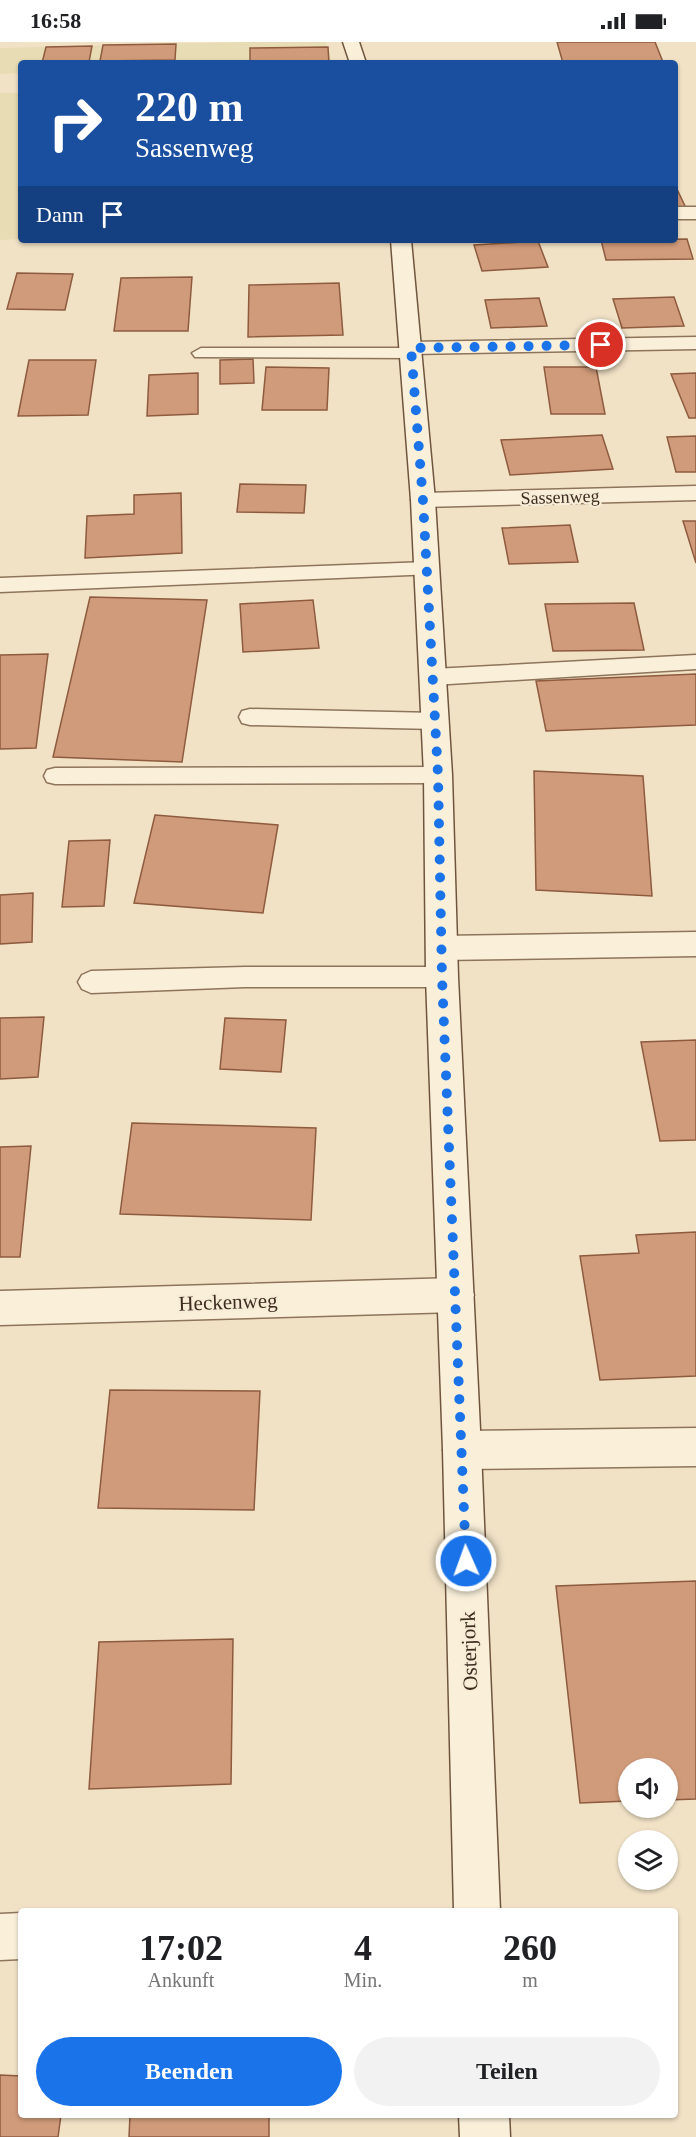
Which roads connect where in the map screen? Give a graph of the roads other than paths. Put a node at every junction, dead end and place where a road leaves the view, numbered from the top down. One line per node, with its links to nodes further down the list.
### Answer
1 (351, 42): 2 (main road)
2 (357, 60)
3 (678, 213): 4 (main road)
4 (696, 213)
5 (401, 243): 7 (main road, Osterjork)
6 (696, 343): 7 (main road)
7 (411, 350): 8 (lane); 10 (main road, Osterjork)
8 (201, 353)
9 (696, 493): 10 (main road, Sassenweg)
10 (423, 501): 11 (main road, Osterjork)
11 (427, 569): 12 (lane); 14 (main road, Osterjork)
12 (0, 585)
13 (696, 662): 14 (lane)
14 (433, 677): 16 (main road, Osterjork)
15 (250, 717): 16 (lane)
16 (436, 721): 17 (main road, Osterjork)
17 (438, 775): 18 (lane); 20 (main road, Osterjork)
18 (55, 776)
19 (696, 944): 20 (main road)
20 (442, 963): 21 (lane); 22 (main road, Osterjork)
21 (91, 982)
22 (456, 1295): 23 (main road, Heckenweg); 25 (main road, Osterjork)
23 (0, 1308)
24 (696, 1446): 25 (main road)
25 (462, 1450): 26 (main road, Osterjork)
26 (477, 1908)
27 (18, 1936): 28 (main road)
28 (0, 1937)
29 (484, 2118): 30 (main road)
30 (485, 2137)

